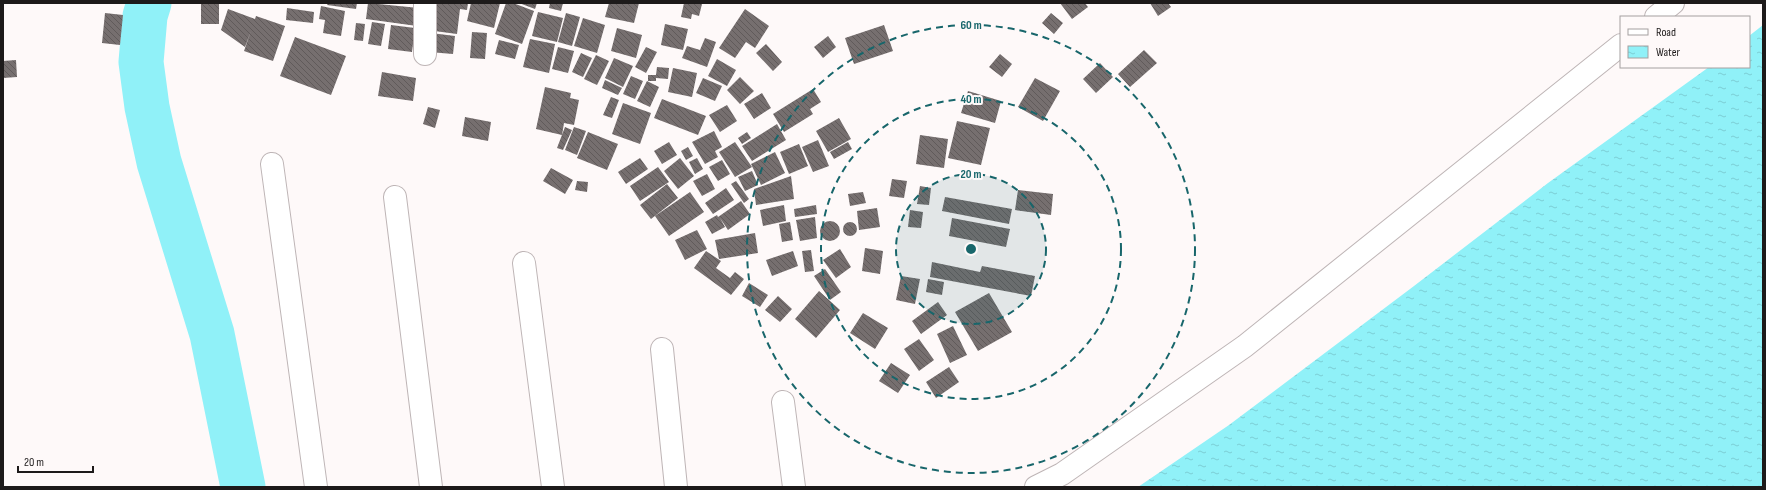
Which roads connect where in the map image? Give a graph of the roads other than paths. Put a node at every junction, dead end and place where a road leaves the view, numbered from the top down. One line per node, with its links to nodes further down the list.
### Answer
1 (425, 3): 5 (street)
2 (1673, 3): 3 (street)
3 (1657, 16)
4 (1620, 47): 16 (street)
5 (425, 54)
6 (272, 164): 11 (street)
7 (395, 197): 12 (street)
8 (524, 263): 13 (street)
9 (662, 349): 14 (street)
10 (783, 402): 15 (street)
11 (316, 487)
12 (431, 487)
13 (553, 487)
14 (676, 487)
15 (794, 487)
16 (1036, 487)

